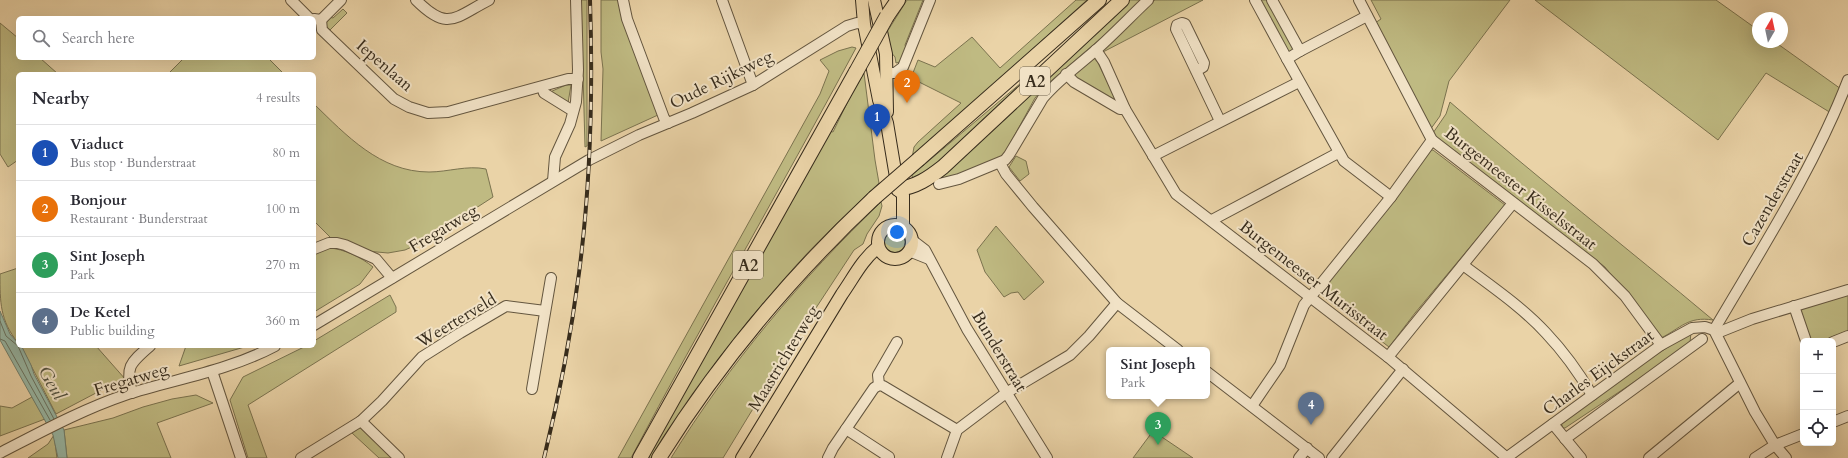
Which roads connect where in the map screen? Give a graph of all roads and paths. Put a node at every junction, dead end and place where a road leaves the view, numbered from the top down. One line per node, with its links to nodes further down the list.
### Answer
1 (291, 0): 18 (street)
2 (341, 0): 20 (street)
3 (416, 0): 4 (street)
4 (489, 0)
5 (576, 0): 28 (street)
6 (623, 0): 36 (street)
7 (722, 0): 31 (street)
8 (862, 0): 21 (main road)
9 (874, 0): 26 (main road)
10 (898, 0): 99 (highway, A2, bridge)
11 (930, 0): 26 (street)
12 (1099, 0): 100 (highway, A2, bridge)
13 (1122, 0): 45 (highway, A2)
14 (1148, 0): 22 (street)
15 (1255, 0): 24 (street)
16 (1272, 0): 23 (street)
17 (1359, 0): 19 (street, Burgemeester Kisselsstraat)
18 (307, 16)
19 (1367, 16): 23 (street); 38 (street, Burgemeester Kisselsstraat)
20 (317, 20): 32 (street, Iepenlaan)
21 (864, 24): 26 (main road); 31 (street, Oude Rijksweg); 37 (main road)
22 (1096, 50): 27 (street); 33 (street, Burgemeester Murisstraat)
23 (1300, 52): 24 (street)
24 (1287, 59): 30 (street)
25 (1196, 71): 35 (street)
26 (886, 73): 37 (main road)
27 (1066, 74): 33 (street); 42 (street)
28 (578, 79): 32 (street, Iepenlaan); 34 (street)
29 (1848, 80): 63 (street, Cazenderstraat)
30 (1299, 82): 35 (street); 39 (street)
31 (753, 85): 36 (street, Oude Rijksweg)
32 (542, 87): 34 (street)
33 (1125, 109): 40 (street, Burgemeester Murisstraat)
34 (573, 111): 43 (street)
35 (1220, 121): 40 (street)
36 (668, 123): 41 (street, Oude Rijksweg)
37 (887, 123): 45 (main road)
38 (1432, 140): 46 (street); 47 (street, Burgemeester Kisselsstraat)
39 (1338, 153): 46 (street); 48 (street)
40 (1153, 156): 48 (street, Burgemeester Murisstraat)
41 (589, 160): 43 (street, Fregatweg)
42 (1000, 164): 44 (street); 59 (street)
43 (553, 181): 55 (street, Fregatweg)
44 (939, 184)
45 (898, 189): 49 (main road); 50 (main road)
46 (1391, 197): 58 (street)
47 (1513, 203): 54 (street); 69 (street, Burgemeester Kisselsstraat)
48 (1212, 220): 58 (street, Burgemeester Murisstraat)
49 (891, 225): 50 (main road); 53 (main road)
50 (903, 227): 51 (main road)
51 (910, 246): 53 (main road); 81 (street, Bunderstraat)
52 (316, 248): 55 (street)
53 (882, 252): 101 (main road, Maastrichterweg)
54 (1463, 264): 73 (street); 82 (street)
55 (392, 278): 62 (street, Fregatweg)
56 (551, 278): 61 (street)
57 (1848, 290): 60 (street)
58 (1310, 297): 73 (street, Burgemeester Murisstraat); 83 (street)
59 (1117, 303): 70 (street); 81 (street)
60 (1794, 306): 63 (street); 65 (street)
61 (545, 311): 79 (street); 85 (street, Weerterveld)
62 (316, 323)
63 (1716, 331): 69 (street, Charles Eijckstraat); 77 (street)
64 (1848, 336): 67 (street)
65 (1805, 338)
66 (1702, 339): 91 (street)
67 (1836, 341)
68 (897, 342): 78 (street)
69 (1661, 345): 82 (street, Charles Eijckstraat)
70 (1174, 347)
71 (148, 348): 80 (street)
72 (271, 348): 75 (street, Fregatweg)
73 (1388, 357): 74 (street, Burgemeester Murisstraat)
74 (1403, 369): 107 (street); 108 (street, Burgemeester Murisstraat)
75 (212, 371): 80 (street, Fregatweg); 96 (street)
76 (1210, 374): 83 (street)
77 (1740, 383): 92 (street); 110 (street)
78 (879, 385): 88 (street); 89 (street)
79 (532, 390)
80 (132, 393): 94 (street, Fregatweg)
81 (1006, 394): 89 (street); 104 (street, Bunderstraat)
82 (1592, 395): 87 (street, Charles Eijckstraat)
83 (1252, 406): 93 (street)
84 (1848, 416): 86 (street)
85 (361, 421): 97 (street, Weerterveld); 98 (street)
86 (1836, 421)
87 (1553, 424): 91 (street); 108 (street, Charles Eijckstraat)
88 (846, 429): 95 (street); 102 (street)
89 (957, 430): 103 (street)
90 (1800, 435): 92 (street)
91 (1565, 438): 109 (street)
92 (1775, 445): 111 (street); 112 (street)
93 (1307, 448): 105 (street); 106 (street)
94 (0, 453)
95 (889, 457)
96 (241, 458)
97 (301, 458)
98 (398, 458)
99 (640, 458)
100 (659, 458)
101 (742, 458)
102 (828, 458)
103 (947, 458)
104 (1047, 458)
105 (1299, 458)
106 (1319, 458)
107 (1332, 458)
108 (1506, 458)
109 (1582, 458)
110 (1649, 458)
111 (1755, 458)
112 (1786, 458)

